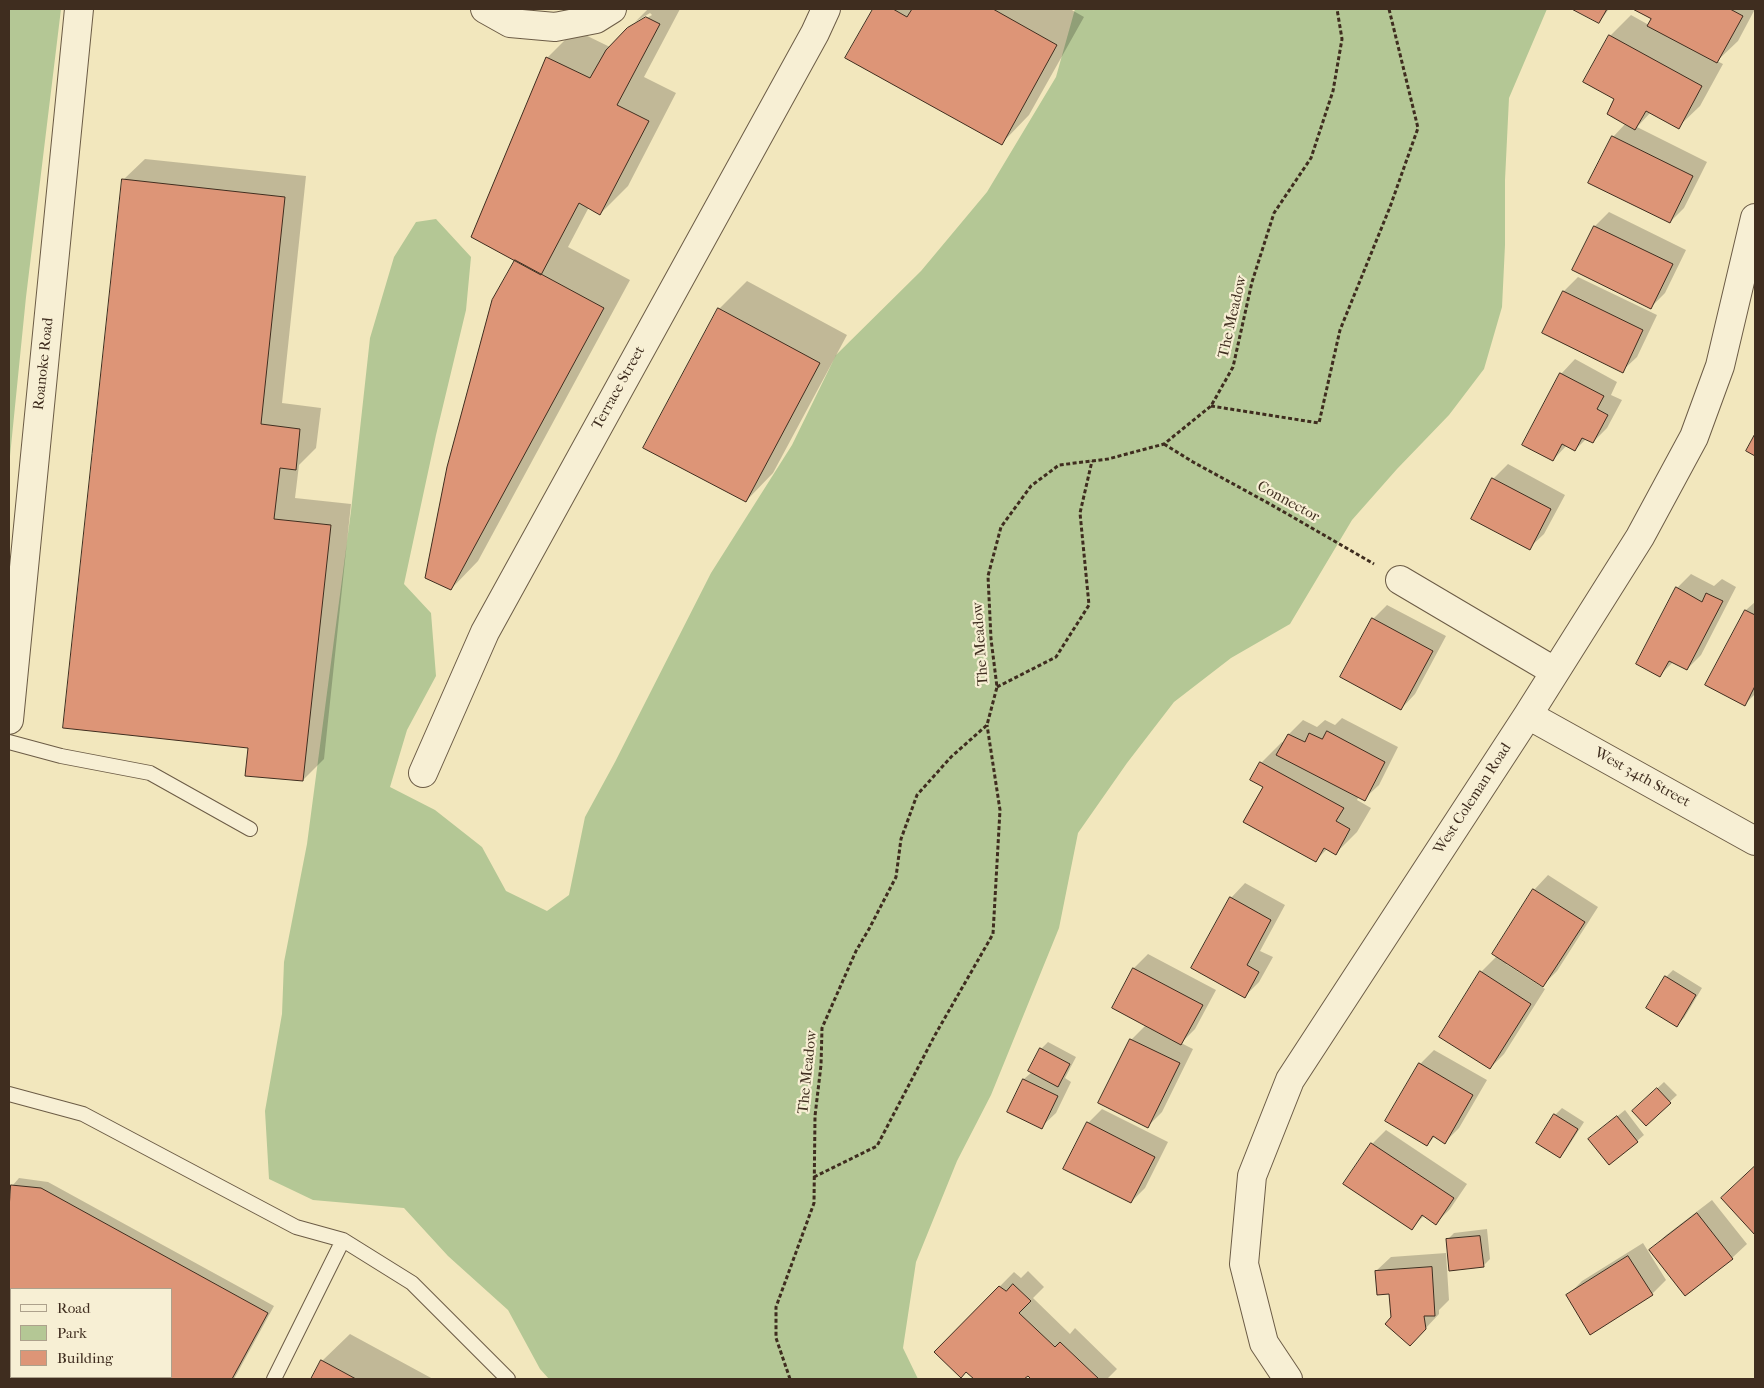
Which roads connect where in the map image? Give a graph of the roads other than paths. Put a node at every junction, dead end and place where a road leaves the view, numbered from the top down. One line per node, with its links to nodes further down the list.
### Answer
1 (79, 9): 9 (street, Roanoke Road)
2 (485, 9): 3 (street)
3 (612, 9)
4 (826, 9): 11 (street, Terrace Street)
5 (1754, 225): 7 (street, West Coleman Road)
6 (1400, 580): 7 (street)
7 (1554, 671): 8 (street, West Coleman Road)
8 (1528, 714): 13 (street, West 34th Street); 18 (street, West Coleman Road)
9 (9, 720)
10 (9, 742): 12 (lane)
11 (423, 773)
12 (250, 829)
13 (1755, 841)
14 (9, 1094): 15 (lane)
15 (344, 1240): 16 (lane); 17 (lane)
16 (274, 1379)
17 (508, 1379)
18 (1288, 1379)

